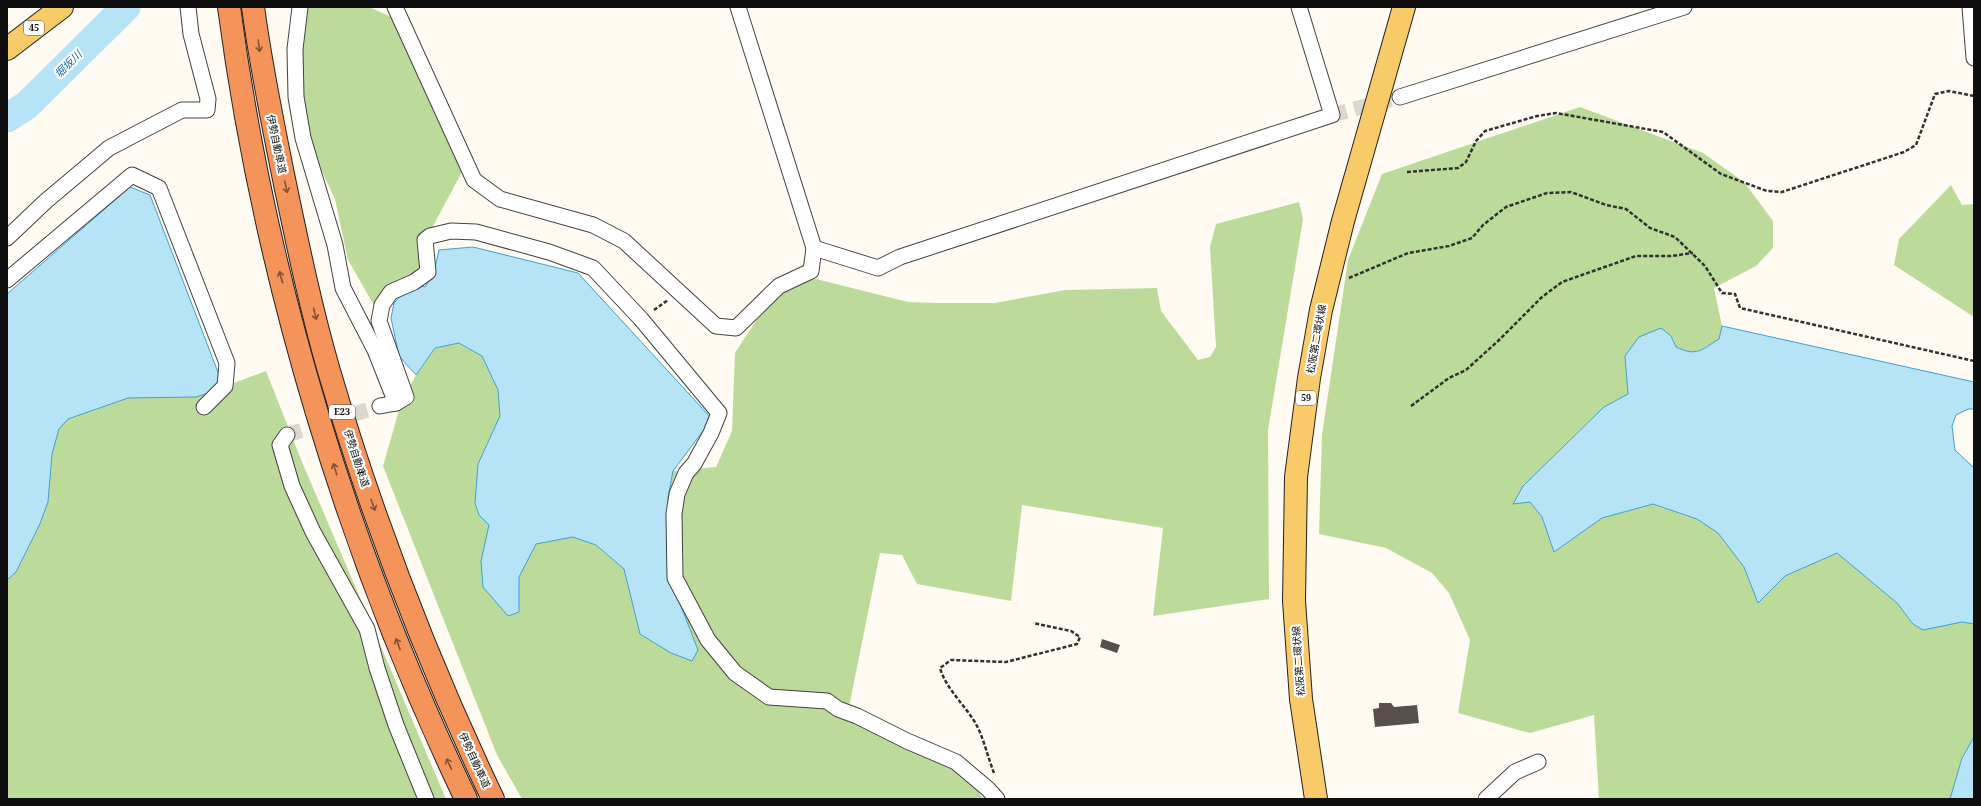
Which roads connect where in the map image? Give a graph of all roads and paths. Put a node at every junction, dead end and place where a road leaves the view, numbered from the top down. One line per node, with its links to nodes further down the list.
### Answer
1 (62, 7): 12 (main road, 45)
2 (188, 7): 17 (street)
3 (230, 7): 34 (highway, E23, one-way to 3)
4 (253, 7): 35 (highway, 伊勢自動車道 / E23, one-way to 35)
5 (300, 7): 25 (street)
6 (395, 7): 22 (street)
7 (738, 7): 18 (street)
8 (1299, 7): 18 (street)
9 (1404, 7): 37 (main road, 松阪第二環状線 / 59)
10 (1684, 7): 15 (street)
11 (1970, 7): 13 (street)
12 (7, 49)
13 (1974, 58)
14 (1974, 96): 16 (path)
15 (1400, 97)
16 (1407, 172)
17 (7, 238)
18 (814, 248): 22 (street)
19 (1693, 253): 20 (path); 24 (path); 27 (path)
20 (1348, 278)
21 (7, 280): 28 (street)
22 (679, 292): 23 (path)
23 (641, 319): 25 (street); 36 (street)
24 (1974, 361)
25 (396, 403): 26 (street)
26 (380, 406)
27 (1411, 406)
28 (204, 407)
29 (287, 436): 33 (street)
30 (1033, 623): 32 (path)
31 (1538, 762): 38 (street)
32 (996, 780)
33 (426, 799)
34 (466, 799)
35 (493, 799)
36 (997, 799)
37 (1316, 799)
38 (1486, 799)

